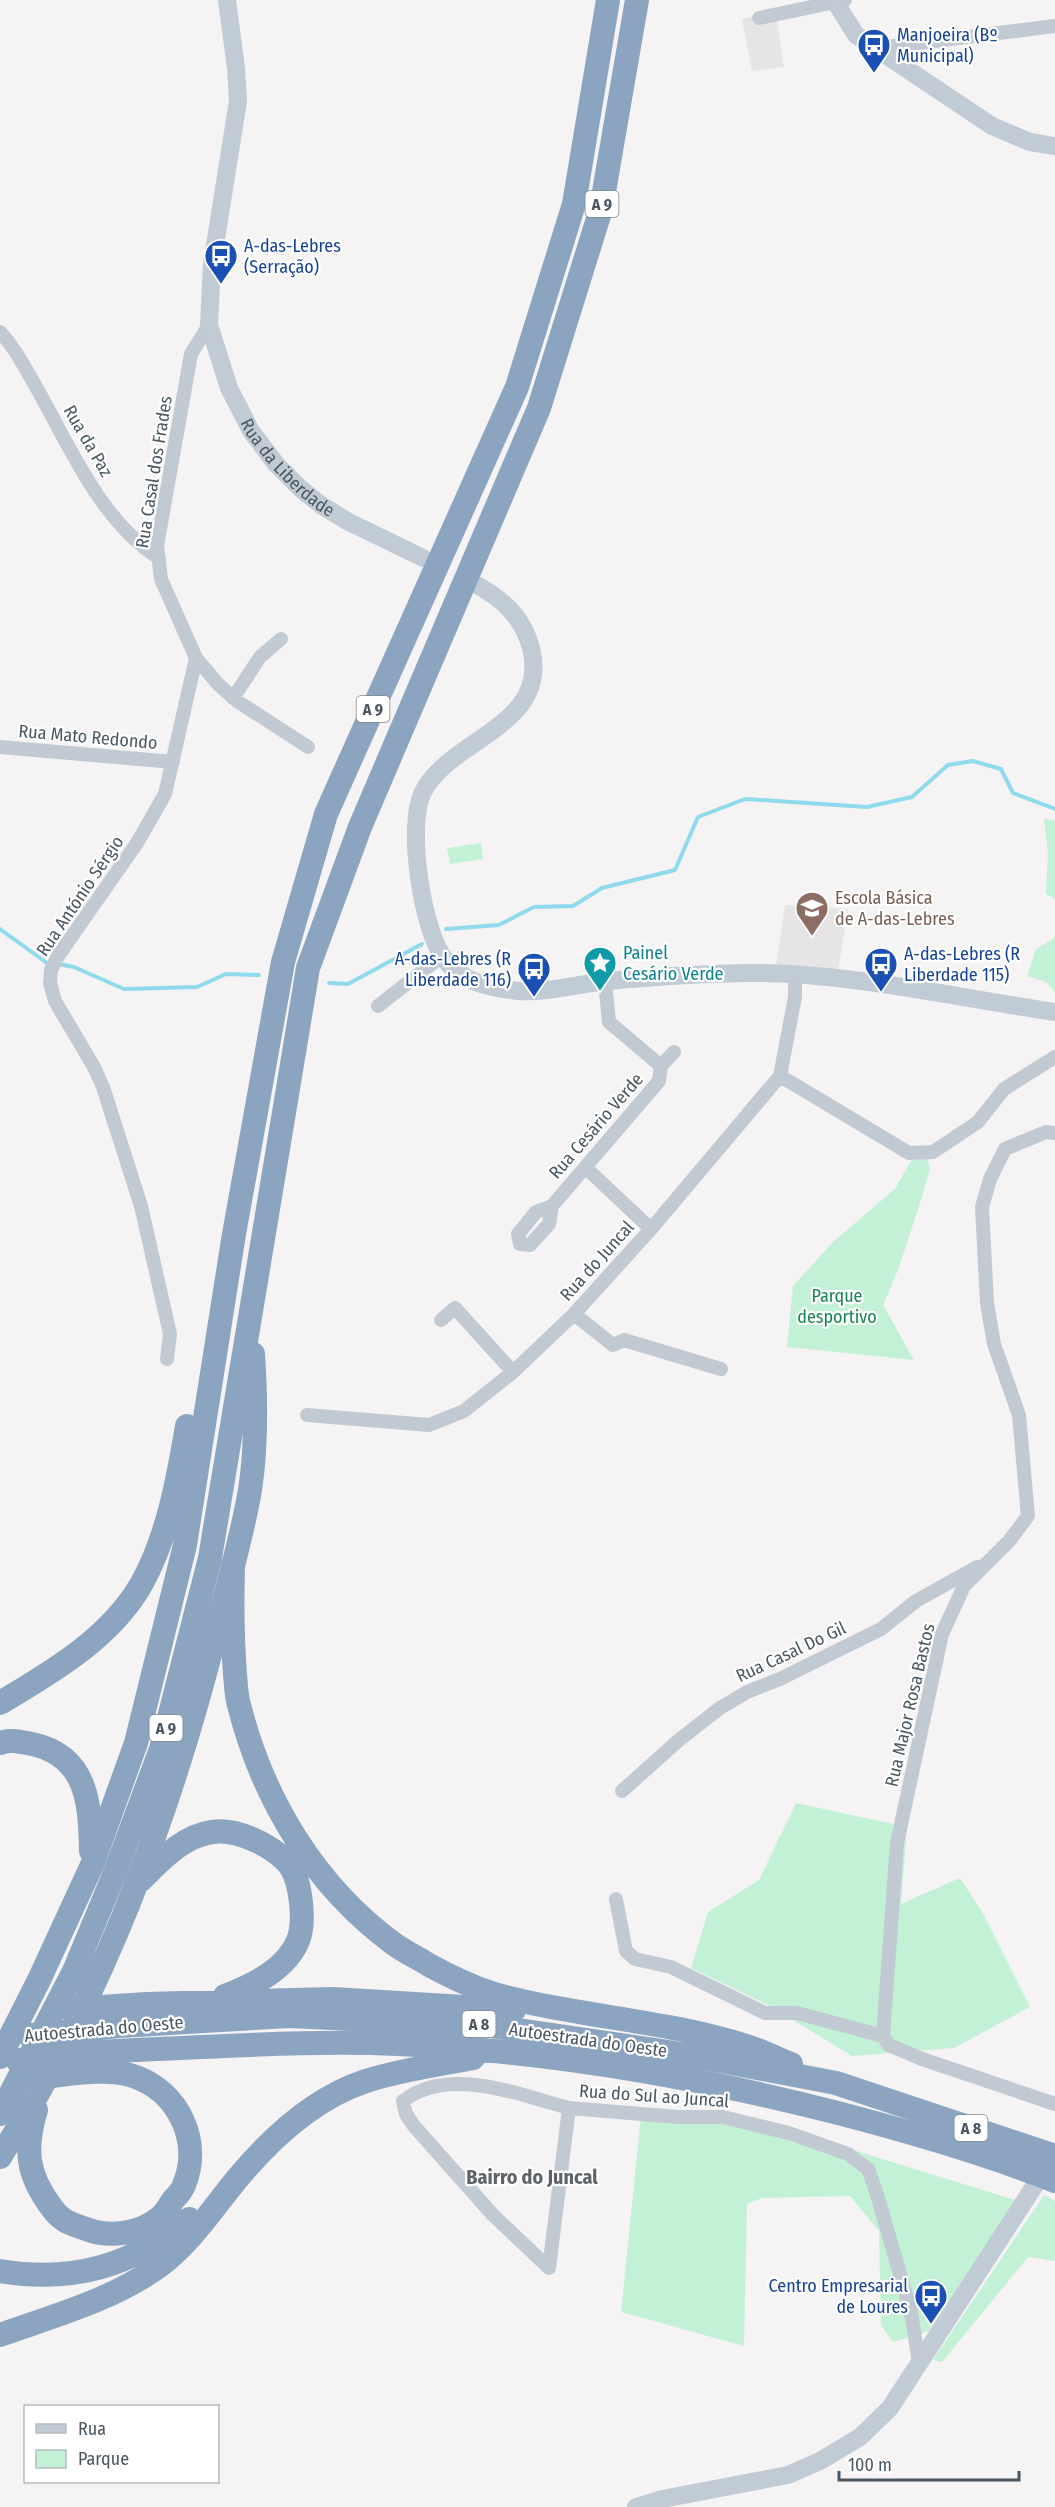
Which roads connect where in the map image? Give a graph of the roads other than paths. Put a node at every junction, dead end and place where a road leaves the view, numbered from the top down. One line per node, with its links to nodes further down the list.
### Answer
1 (227, 0): 9 (street)
2 (608, 0): 36 (highway, A 9)
3 (637, 0): 34 (highway, A 9)
4 (838, 0): 5 (street); 7 (street)
5 (759, 18)
6 (1055, 26): 7 (street)
7 (879, 48): 8 (street)
8 (1055, 146)
9 (209, 325): 11 (street, Rua Casal dos Frades); 12 (street, Rua da Liberdade)
10 (0, 332): 11 (street, Rua da Paz)
11 (159, 558): 15 (street, Rua Casal dos Frades)
12 (423, 558)
13 (477, 585): 20 (street)
14 (281, 639): 16 (street)
15 (196, 658): 16 (street, Rua Casal dos Frades); 19 (street, Rua António Sérgio)
16 (233, 698): 18 (street, Rua Casal dos Frades)
17 (0, 747): 19 (street, Rua Mato Redondo)
18 (308, 747)
19 (173, 762): 37 (street, Rua António Sérgio)
20 (442, 956): 22 (street); 23 (street)
21 (795, 974): 22 (street); 24 (street); 28 (street, Rua do Juncal)
22 (604, 982): 27 (street, Rua Cesário Verde)
23 (378, 1006)
24 (1055, 1012)
25 (674, 1052): 27 (street, Rua Cesário Verde)
26 (1055, 1057): 28 (street)
27 (661, 1066): 30 (street, Rua Cesário Verde)
28 (780, 1077): 32 (street, Rua do Juncal)
29 (1055, 1133): 41 (street, Rua Major Rosa Bastos)
30 (585, 1167): 31 (street, Rua Cesário Verde); 32 (street)
31 (552, 1206)
32 (651, 1229): 33 (street, Rua do Juncal)
33 (574, 1314): 38 (street); 39 (street, Rua do Juncal)
34 (250, 1316): 42 (highway); 64 (highway, A 9)
35 (441, 1320): 39 (street)
36 (220, 1330): 43 (highway); 46 (highway, A 9)
37 (167, 1359)
38 (721, 1369)
39 (513, 1372): 40 (street, Rua do Juncal)
40 (307, 1415)
41 (987, 1561): 45 (street, Rua Casal Do Gil); 53 (street, Rua Major Rosa Bastos)
42 (233, 1565): 47 (highway); 51 (highway)
43 (0, 1703)
44 (0, 1743): 46 (highway)
45 (622, 1791)
46 (92, 1865): 56 (highway, A 9)
47 (137, 1883): 49 (highway); 61 (highway)
48 (616, 1899): 53 (street)
49 (212, 2002): 50 (highway); 51 (highway)
50 (124, 2015): 52 (highway); 54 (highway, Autoestrada do Oeste / A 8); 60 (highway, Autoestrada do Oeste / A 8)
51 (591, 2015): 60 (highway)
52 (0, 2017)
53 (883, 2036): 62 (street)
54 (0, 2039)
55 (505, 2052): 57 (highway, Autoestrada do Oeste / A 8); 65 (highway, Autoestrada do Oeste / A 8); 68 (highway)
56 (0, 2056)
57 (102, 2061): 58 (highway, Autoestrada do Oeste / A 8); 59 (highway); 61 (highway)
58 (0, 2063)
59 (0, 2082)
60 (836, 2083): 65 (highway, Autoestrada do Oeste / A 8)
61 (43, 2087): 67 (highway)
62 (1055, 2104)
63 (569, 2108): 63 (street, Rua do Sul ao Juncal); 72 (street, Rua do Sul ao Juncal)
64 (0, 2114)
65 (1022, 2156): 66 (highway, Autoestrada do Oeste / A 8); 69 (highway, Autoestrada do Oeste / A 8)
66 (1055, 2156): 72 (street)
67 (0, 2157)
68 (239, 2176): 70 (highway); 71 (highway)
69 (1055, 2181)
70 (0, 2271)
71 (0, 2335)
72 (919, 2363): 73 (street)
73 (636, 2507)

